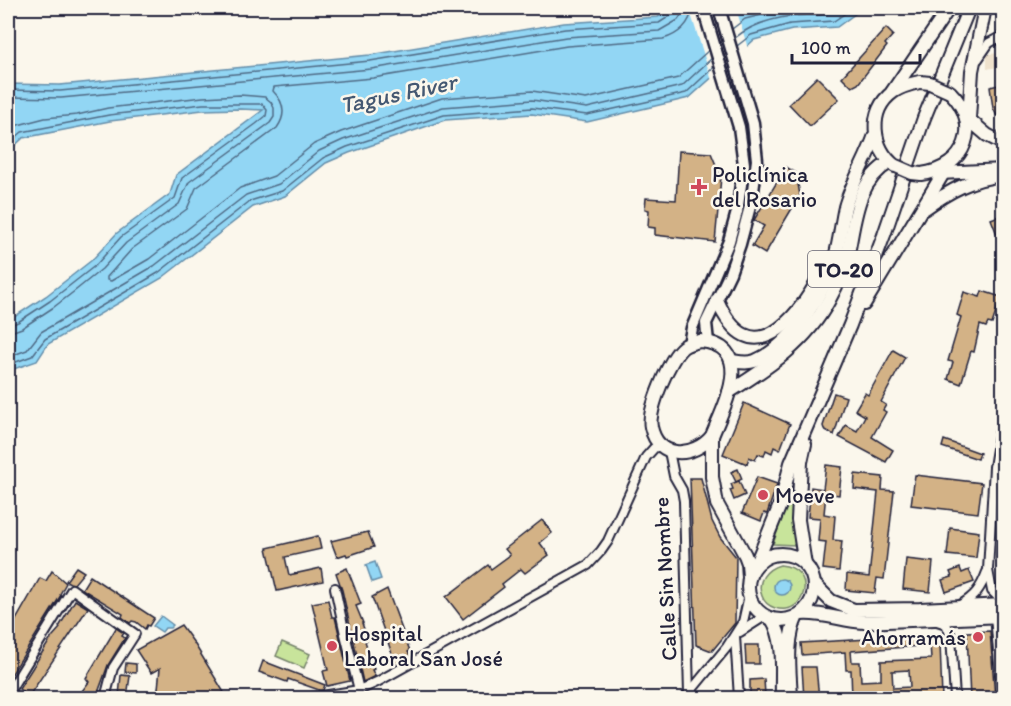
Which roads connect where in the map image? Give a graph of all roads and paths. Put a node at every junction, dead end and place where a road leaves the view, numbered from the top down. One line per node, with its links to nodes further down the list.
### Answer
1 (703, 8): 21 (main road)
2 (719, 8): 18 (main road)
3 (949, 8): 8 (main road)
4 (969, 8): 19 (main road)
5 (985, 8): 7 (main road)
6 (1004, 34): 7 (street)
7 (972, 71): 9 (main road)
8 (892, 92): 9 (main road, bridge); 10 (main road, TO-20)
9 (968, 120): 11 (main road); 14 (main road)
10 (876, 135): 12 (main road); 17 (main road, TO-20)
11 (1004, 144)
12 (893, 164): 14 (main road, bridge); 23 (main road, TO-20)
13 (1004, 170): 14 (main road)
14 (936, 172): 16 (main road)
15 (1004, 175): 16 (main road)
16 (919, 214): 19 (main road)
17 (838, 243): 18 (main road); 22 (main road, TO-20)
18 (717, 300): 20 (main road)
19 (850, 325): 25 (main road)
20 (708, 342): 21 (main road); 22 (main road)
21 (689, 344): 27 (main road)
22 (732, 361): 23 (main road)
23 (729, 392): 26 (main road)
24 (1004, 406): 33 (street)
25 (811, 419): 31 (main road); 32 (main road)
26 (711, 436): 28 (main road); 29 (main road)
27 (666, 448): 28 (main road); 52 (street); 54 (street, Calle Sin Nombre)
28 (696, 448): 29 (main road)
29 (712, 468): 30 (main road)
30 (733, 534): 31 (main road); 34 (main road)
31 (765, 553): 32 (main road); 34 (main road)
32 (806, 565): 35 (main road)
33 (988, 570): 38 (street); 39 (street)
34 (749, 577): 37 (main road)
35 (814, 584): 39 (main road); 43 (main road)
36 (335, 588): 42 (street)
37 (749, 595): 45 (main road); 48 (street)
38 (1004, 604): 39 (main road)
39 (957, 607)
40 (350, 613): 42 (street)
41 (814, 613): 43 (main road); 47 (main road); 50 (main road)
42 (341, 615): 52 (street)
43 (799, 615): 45 (main road); 50 (main road)
44 (999, 616): 46 (main road); 51 (street)
45 (768, 617): 48 (street); 58 (main road)
46 (965, 618): 47 (main road); 49 (street)
47 (933, 620): 49 (street)
48 (735, 636): 54 (street); 57 (street)
49 (951, 636): 60 (street)
50 (790, 638): 59 (main road)
51 (1002, 677): 61 (street)
52 (359, 690): 56 (street)
53 (9, 692): 55 (street)
54 (687, 696)
55 (105, 699)
56 (310, 699)
57 (739, 699)
58 (782, 699)
59 (791, 699)
60 (955, 699)
61 (1002, 699)

